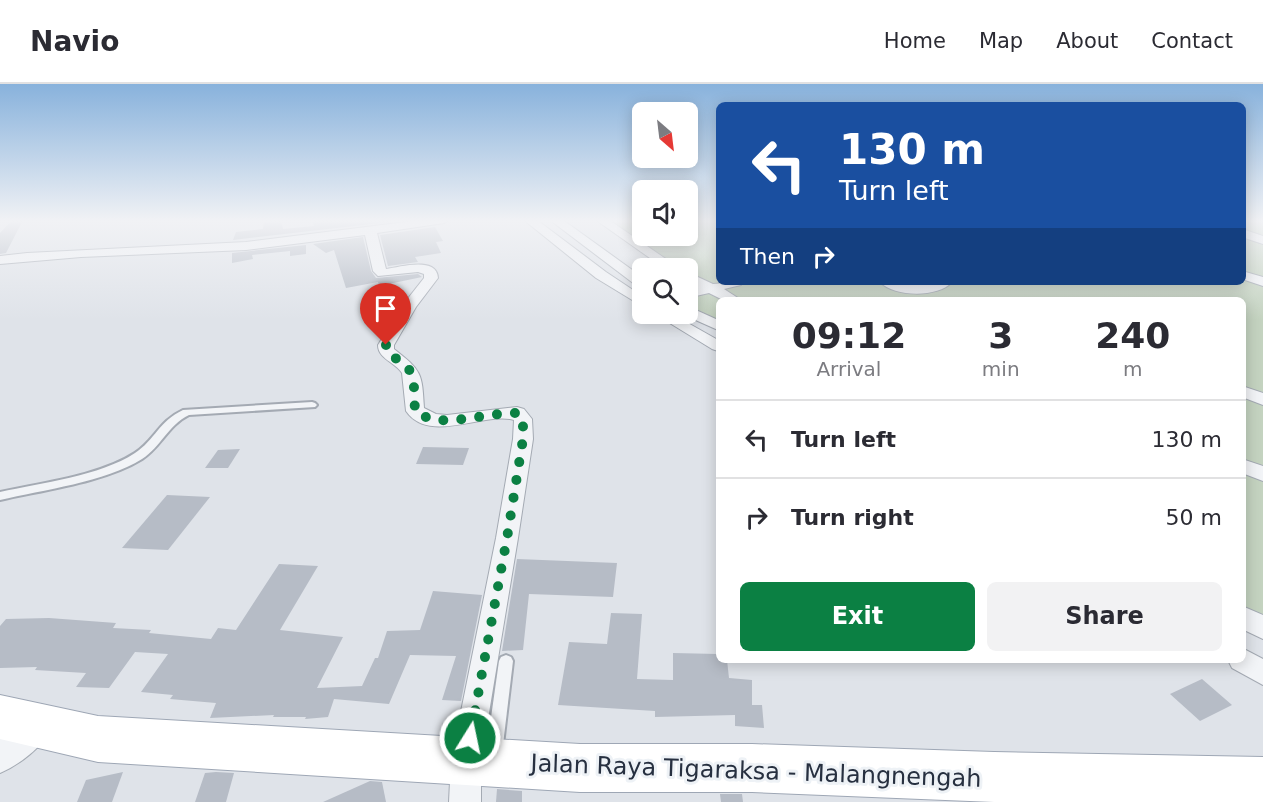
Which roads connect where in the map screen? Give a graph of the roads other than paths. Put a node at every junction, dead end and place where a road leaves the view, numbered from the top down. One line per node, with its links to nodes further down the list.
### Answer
1 (56, 254): 5 (street)
2 (381, 254): 36 (street)
3 (573, 254): 15 (street)
4 (602, 254): 6 (street)
5 (0, 260)
6 (632, 276)
7 (1246, 276): 9 (street)
8 (698, 282): 13 (street)
9 (1263, 282)
10 (725, 285): 13 (street)
11 (899, 285): 12 (street)
12 (939, 285)
13 (711, 289): 14 (street); 16 (street)
14 (698, 292)
15 (632, 295)
16 (728, 297)
17 (698, 316): 19 (street)
18 (680, 324): 20 (street)
19 (716, 325)
20 (716, 345)
21 (1246, 387): 22 (street)
22 (1263, 391)
23 (1246, 393): 24 (street)
24 (1263, 400)
25 (312, 405): 28 (lane)
26 (1246, 467): 27 (street)
27 (1263, 474)
28 (0, 496)
29 (1246, 618): 30 (street)
30 (1263, 628)
31 (506, 661): 36 (lane)
32 (1246, 662): 33 (street)
33 (1263, 673)
34 (19, 722): 35 (street); 36 (main road, Jalan Raya Tigaraksa - Malangnengah)
35 (0, 758)
36 (475, 775): 37 (main road, Jalan Raya Tigaraksa - Malangnengah)
37 (1262, 783)

